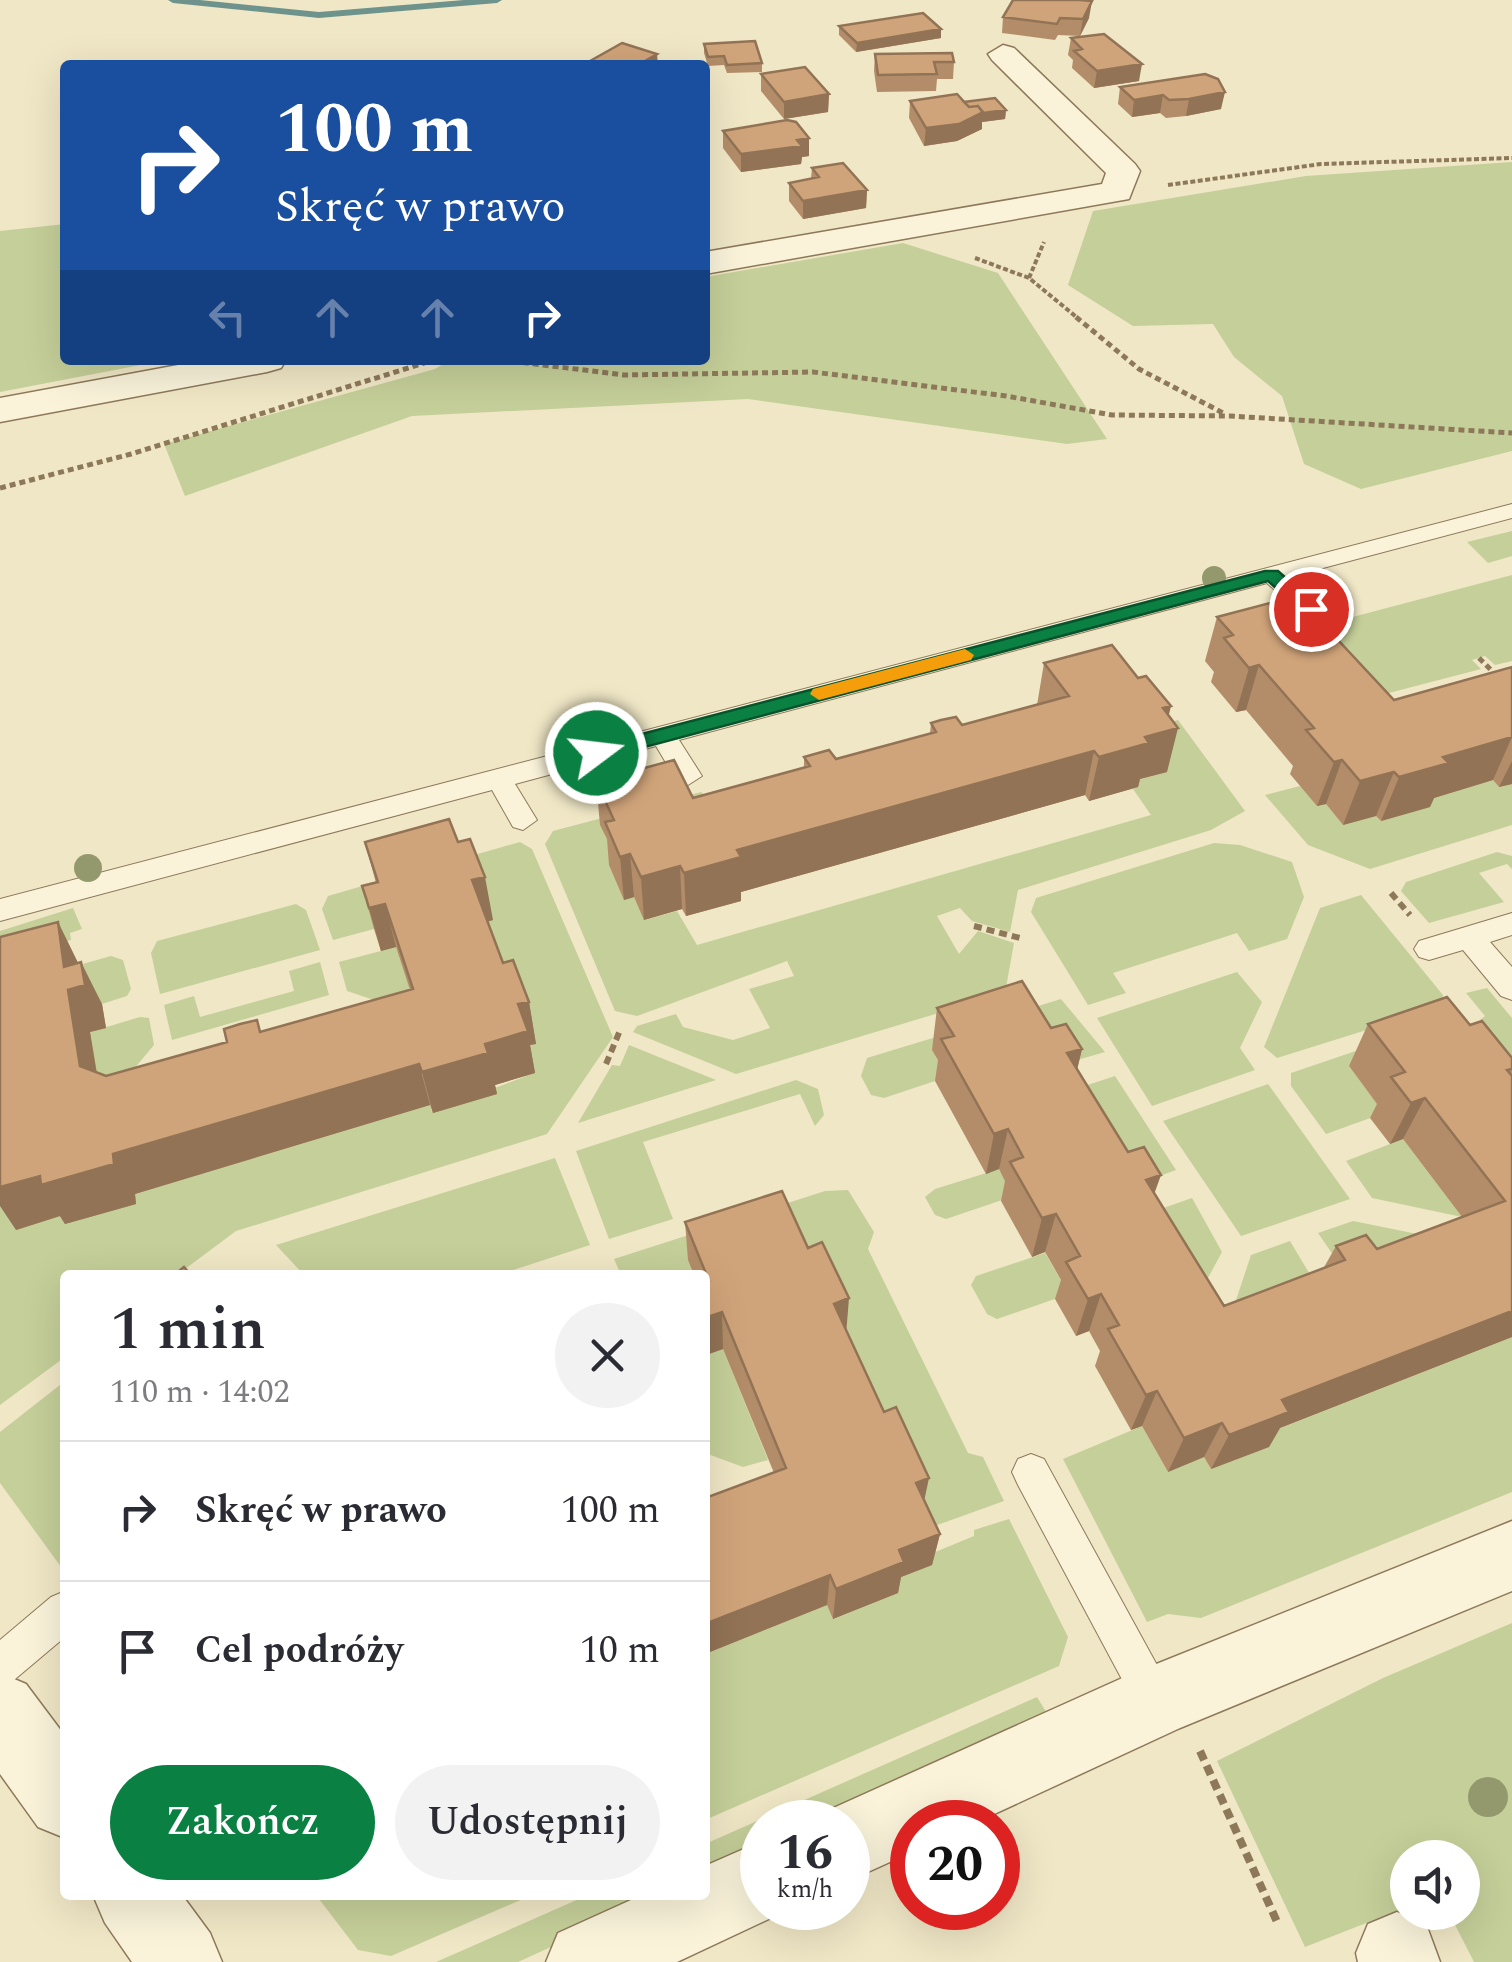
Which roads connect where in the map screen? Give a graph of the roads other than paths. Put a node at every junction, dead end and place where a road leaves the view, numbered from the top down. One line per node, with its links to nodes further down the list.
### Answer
1 (1003, 54): 2 (street)
2 (710, 261)
3 (240, 365): 4 (street)
4 (0, 410)
5 (1512, 511): 6 (lane)
6 (1272, 575): 7 (lane); 8 (lane)
7 (1311, 609)
8 (662, 735): 9 (lane); 10 (lane)
9 (688, 776)
10 (499, 778): 11 (lane); 12 (lane)
11 (523, 820)
12 (0, 910)
13 (1512, 924): 14 (lane)
14 (1469, 937): 15 (lane); 16 (lane)
15 (1430, 949)
16 (1512, 988)
17 (1031, 1472): 22 (lane)
18 (1512, 1556): 22 (street)
19 (60, 1615): 20 (lane)
20 (0, 1666)
21 (0, 1710): 23 (street)
22 (1176, 1723): 24 (street)
23 (60, 1793)
24 (870, 1834)
25 (740, 1891): 28 (street)
26 (137, 1900): 27 (street)
27 (181, 1962)
28 (587, 1962)

